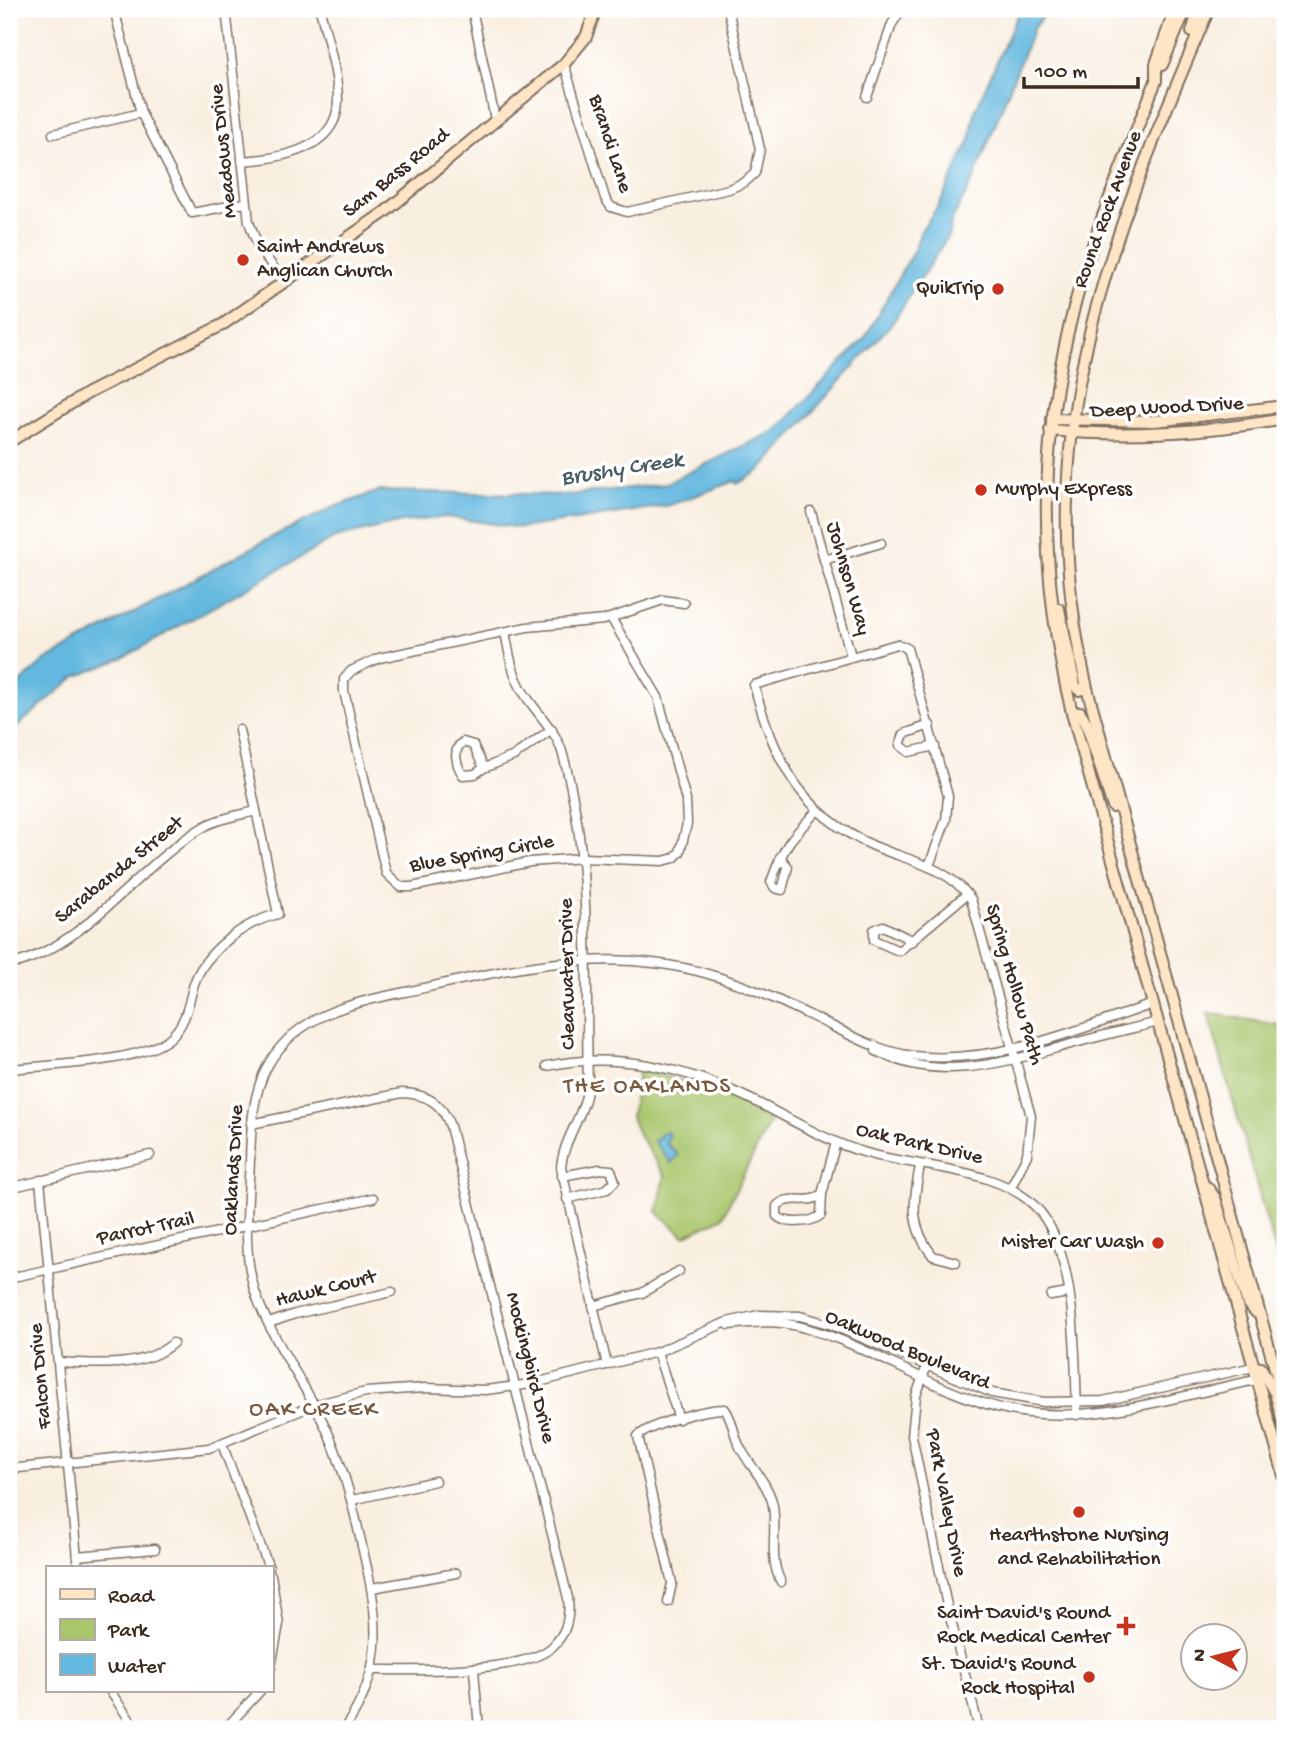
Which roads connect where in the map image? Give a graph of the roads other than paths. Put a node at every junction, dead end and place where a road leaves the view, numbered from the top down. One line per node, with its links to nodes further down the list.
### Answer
1 (114, 9): 16 (street)
2 (226, 9): 19 (street, Meadows Drive)
3 (320, 9): 19 (street)
4 (472, 9): 17 (street)
5 (596, 9): 12 (main road, Sam Bass Road)
6 (728, 9): 12 (street, Brandi Lane)
7 (902, 9): 15 (street)
8 (1175, 9): 14 (main road, Round Rock Avenue)
9 (1186, 9): 14 (main road)
10 (1199, 9): 13 (main road)
11 (1209, 9): 13 (main road, Round Rock Avenue)
12 (564, 65): 17 (main road, Sam Bass Road)
13 (1177, 78): 24 (main road, Round Rock Avenue)
14 (1156, 81): 25 (main road, Round Rock Avenue)
15 (867, 96)
16 (141, 113): 18 (street); 20 (street)
17 (495, 119): 21 (main road, Sam Bass Road)
18 (53, 134)
19 (242, 161): 20 (street, Meadows Drive)
20 (245, 203): 21 (street, Meadows Drive)
21 (283, 281): 27 (main road, Sam Bass Road)
22 (1285, 406): 24 (main road, Deep Wood Drive)
23 (1285, 419): 26 (main road, Deep Wood Drive)
24 (1072, 420): 25 (main road, Deep Wood Drive); 26 (main road, Round Rock Avenue)
25 (1051, 424): 26 (main road, Deep Wood Drive); 31 (main road, Round Rock Avenue)
26 (1071, 432): 36 (main road, Round Rock Avenue)
27 (9, 442)
28 (811, 512): 30 (street, Johnson Way)
29 (881, 543): 30 (street)
30 (824, 560): 35 (street, Johnson Way)
31 (1049, 588): 36 (main road); 37 (main road)
32 (684, 603): 33 (street)
33 (611, 618): 34 (street, Blue Spring Circle); 47 (street, Blue Spring Circle)
34 (505, 632): 39 (street, Clearwater Drive); 47 (street, Blue Spring Circle)
35 (851, 656): 38 (street); 44 (street, Spring Hollow Path)
36 (1087, 688): 45 (main road)
37 (1072, 713): 45 (main road); 54 (main road)
38 (930, 725): 41 (street); 41 (street)
39 (552, 729): 42 (street); 47 (street, Clearwater Drive)
40 (239, 730): 43 (street)
41 (935, 746): 48 (street)
42 (484, 768)
43 (256, 811): 52 (street, Sarabanda Street); 62 (street)
44 (817, 811): 46 (street); 48 (street, Spring Hollow Path)
45 (1126, 830): 53 (main road)
46 (780, 857)
47 (583, 858): 51 (street, Clearwater Drive)
48 (929, 866): 49 (street, Spring Hollow Path)
49 (967, 894): 50 (street); 58 (street, Spring Hollow Path)
50 (913, 941): 50 (street)
51 (585, 960): 57 (street, Oaklands Drive); 60 (street, Clearwater Drive); 63 (street, Oaklands Drive)
52 (9, 965)
53 (1172, 999): 54 (main road); 55 (main road)
54 (1153, 1004): 56 (main road); 58 (street, Oaklands Drive)
55 (1176, 1016): 56 (main road); 84 (main road)
56 (1158, 1022): 59 (street, Oaklands Drive); 67 (main road)
57 (837, 1029): 58 (street, Oaklands Drive); 59 (street, Oaklands Drive)
58 (1012, 1048): 59 (street, Spring Hollow Path)
59 (1016, 1059): 70 (street, Spring Hollow Path)
60 (588, 1062): 61 (street, Oak Park Drive); 64 (street, Oak Park Drive); 68 (street, Clearwater Drive)
61 (547, 1066)
62 (9, 1069)
63 (251, 1124): 75 (street, Oaklands Drive); 95 (street, Mockingbird Drive)
64 (836, 1142): 66 (street, Oak Park Drive); 72 (street)
65 (150, 1155): 69 (street)
66 (920, 1166): 70 (street, Oak Park Drive); 76 (street)
67 (1200, 1175): 84 (main road); 92 (main road)
68 (562, 1176): 74 (street, Clearwater Drive); 74 (street)
69 (40, 1180): 71 (street); 77 (street, Falcon Drive)
70 (1011, 1187): 81 (street, Oak Park Drive)
71 (9, 1188)
72 (822, 1194): 72 (street)
73 (373, 1198): 75 (street, Parrot Trail)
74 (568, 1199): 83 (street, Clearwater Drive)
75 (247, 1225): 77 (street, Parrot Trail); 85 (street, Oaklands Drive)
76 (956, 1262)
77 (50, 1269): 79 (street, Parrot Trail); 89 (street, Falcon Drive)
78 (679, 1271): 83 (street)
79 (9, 1278)
80 (392, 1292): 85 (street, Hawk Court)
81 (1068, 1293): 82 (street); 96 (street, Oak Park Drive)
82 (1051, 1296)
83 (593, 1306): 90 (street, Clearwater Drive)
84 (1258, 1314): 98 (main road)
85 (269, 1323): 97 (street, Oaklands Drive)
86 (709, 1329): 88 (street, Oakwood Boulevard); 91 (street, Oakwood Boulevard); 93 (street, Oakwood Boulevard)
87 (173, 1343): 89 (street)
88 (657, 1352): 90 (street, Oakwood Boulevard); 100 (street)
89 (58, 1362): 103 (street, Falcon Drive)
90 (607, 1365): 95 (street, Oakwood Boulevard)
91 (927, 1365): 93 (street, Park Valley Drive); 96 (street, Oakwood Boulevard)
92 (1253, 1367): 94 (main road); 96 (street, Oakwood Boulevard); 101 (main road)
93 (922, 1379): 99 (street, Oakwood Boulevard); 126 (street, Park Valley Drive)
94 (1256, 1380): 99 (street, Oakwood Boulevard); 105 (main road)
95 (515, 1386): 97 (street, Oakwood Boulevard); 119 (street, Mockingbird Drive)
96 (1077, 1403): 99 (street, Oak Park Drive)
97 (314, 1405): 102 (street, Oakwood Boulevard); 107 (street, Oaklands Drive)
98 (1285, 1405)
99 (1077, 1415)
100 (679, 1419): 113 (street); 116 (street)
101 (1285, 1429)
102 (222, 1444): 103 (street, Oakwood Boulevard); 111 (street)
103 (68, 1462): 104 (street, Oakwood Boulevard); 109 (street, Falcon Drive)
104 (9, 1469)
105 (1285, 1479)
106 (435, 1481): 107 (street)
107 (352, 1500): 115 (street, Oaklands Drive)
108 (155, 1549): 109 (street)
109 (77, 1556): 110 (street, Falcon Drive)
110 (78, 1566)
111 (268, 1566)
112 (456, 1573): 115 (street)
113 (782, 1582)
114 (273, 1588): 117 (street)
115 (372, 1588): 118 (street, Oaklands Drive)
116 (667, 1602)
117 (273, 1656)
118 (372, 1670): 119 (street, Mockingbird Drive); 124 (street, Oaklands Drive)
119 (474, 1670): 125 (street)
120 (111, 1692): 122 (street)
121 (259, 1692): 123 (street)
122 (136, 1729)
123 (225, 1729)
124 (344, 1729)
125 (480, 1729)
126 (979, 1729)

